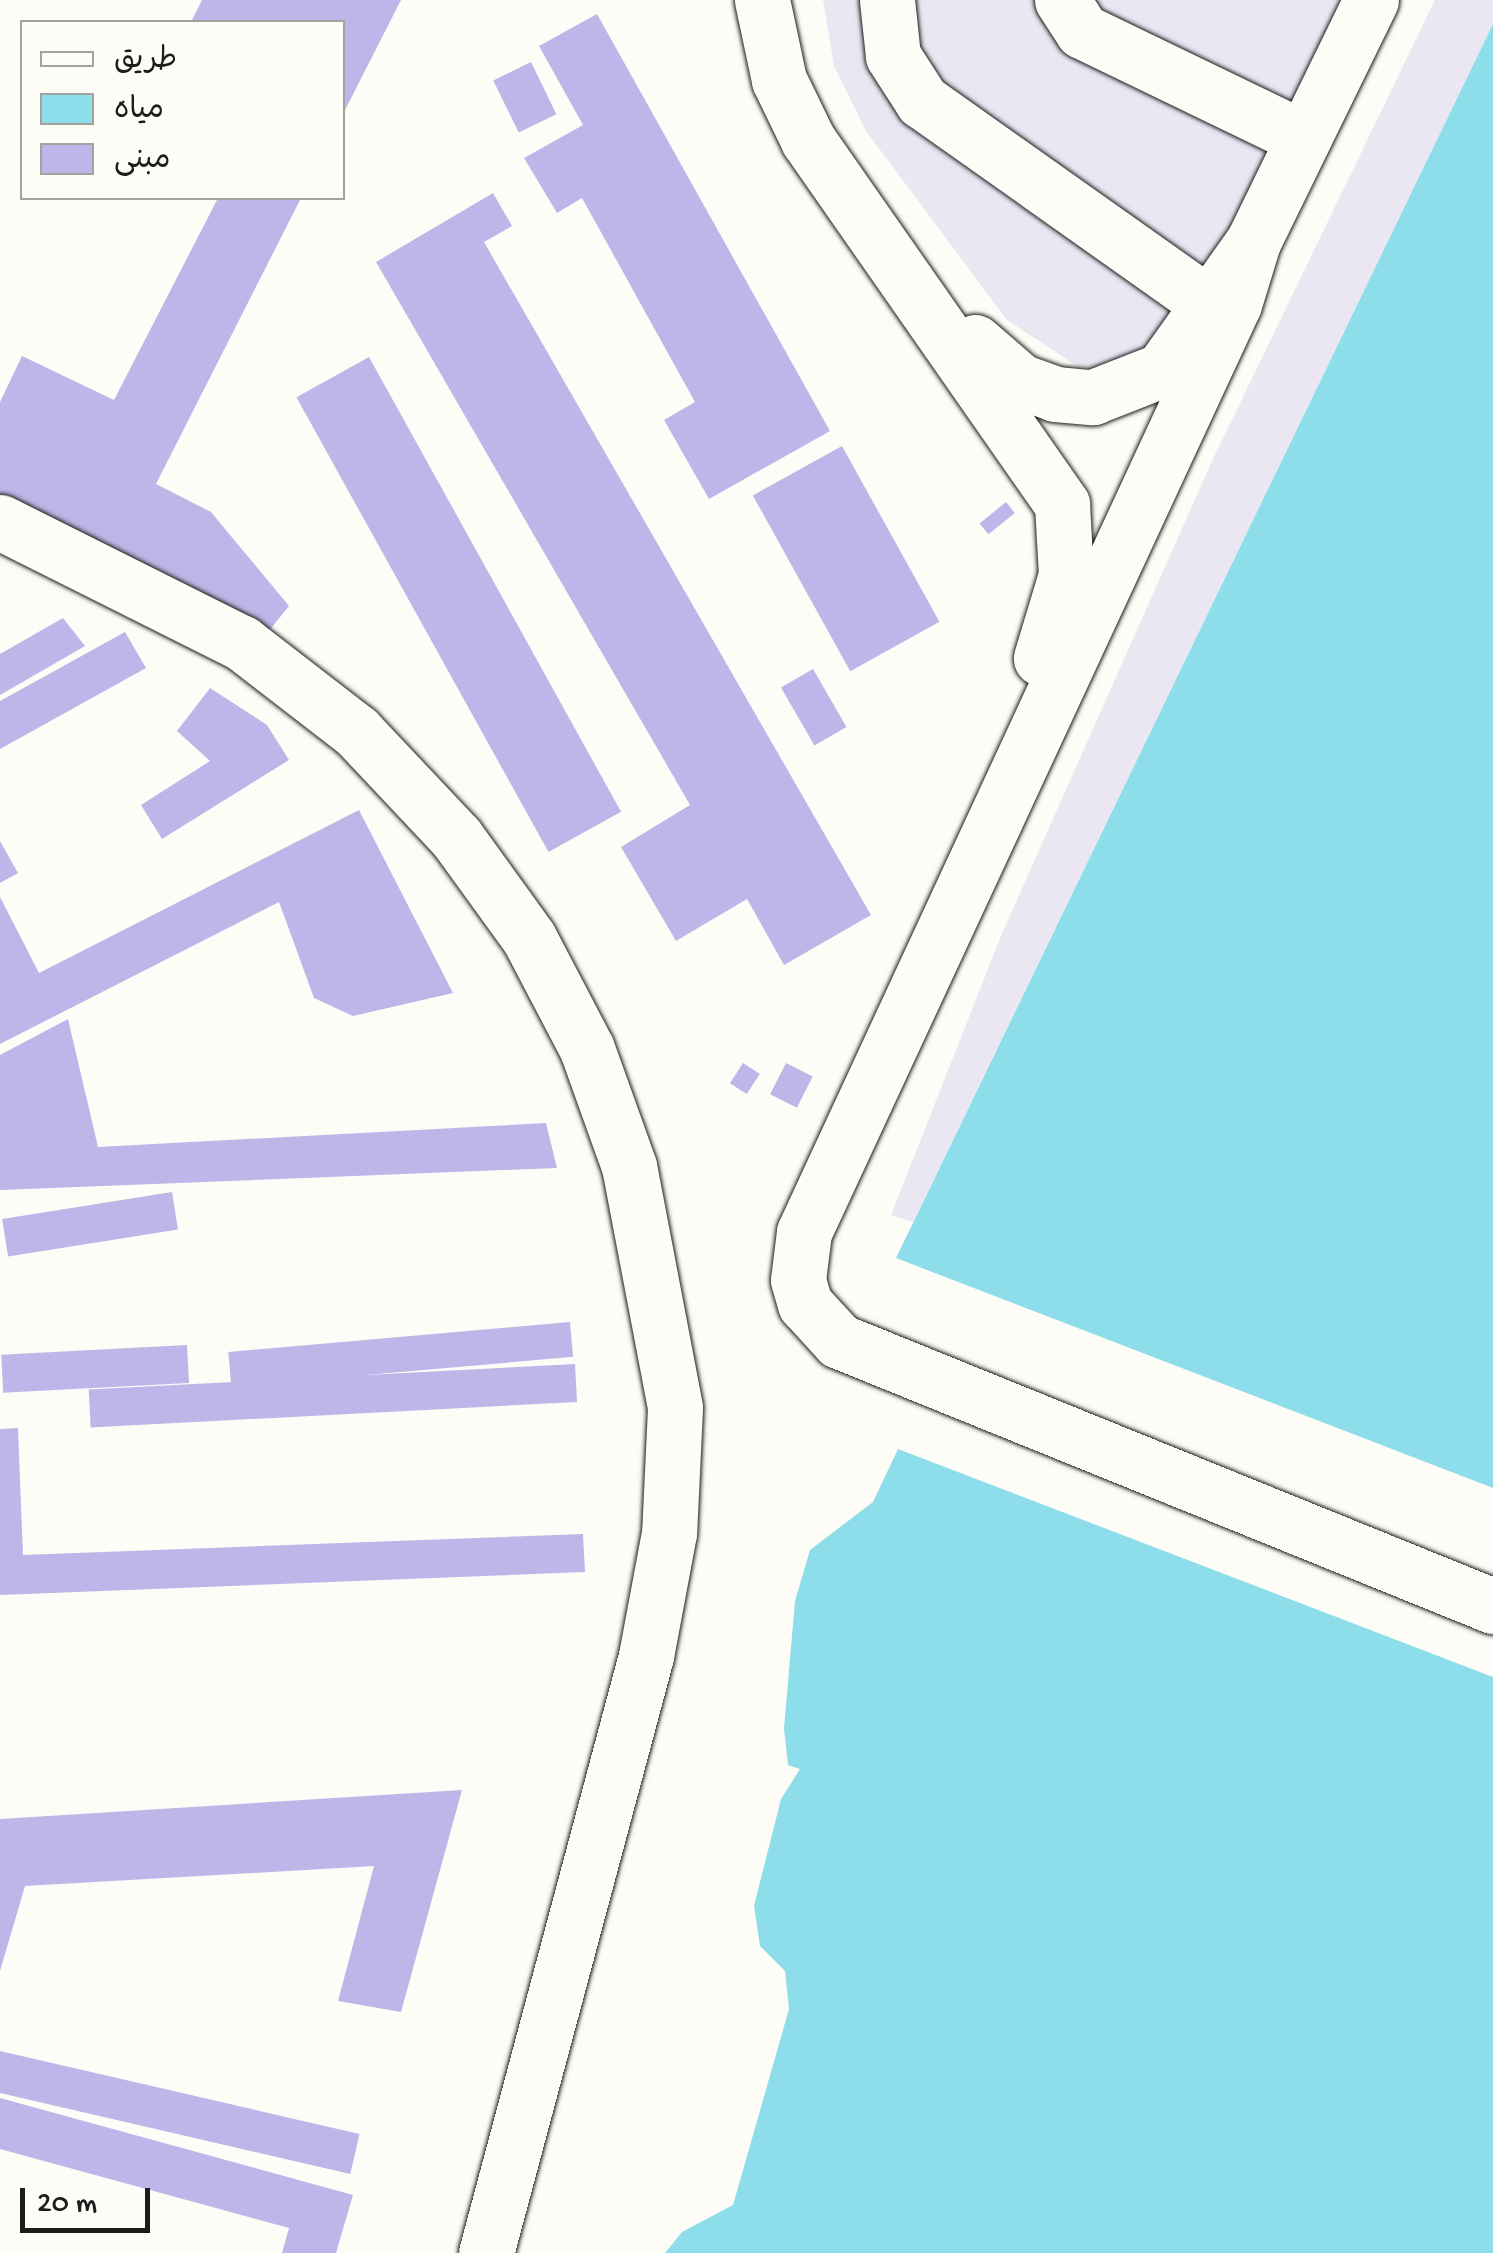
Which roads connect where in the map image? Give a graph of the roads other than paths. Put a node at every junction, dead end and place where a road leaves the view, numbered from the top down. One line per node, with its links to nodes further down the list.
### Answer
1 (762, 0): 7 (lane)
2 (887, 0): 8 (lane)
3 (1062, 0): 5 (lane)
4 (1371, 0): 5 (lane)
5 (1304, 138): 6 (lane)
6 (1254, 242): 8 (lane); 10 (lane)
7 (897, 261): 8 (lane); 10 (lane)
8 (1211, 306)
9 (0, 522): 12 (lane)
10 (1030, 752): 11 (lane)
11 (1493, 1606)
12 (486, 2253)

